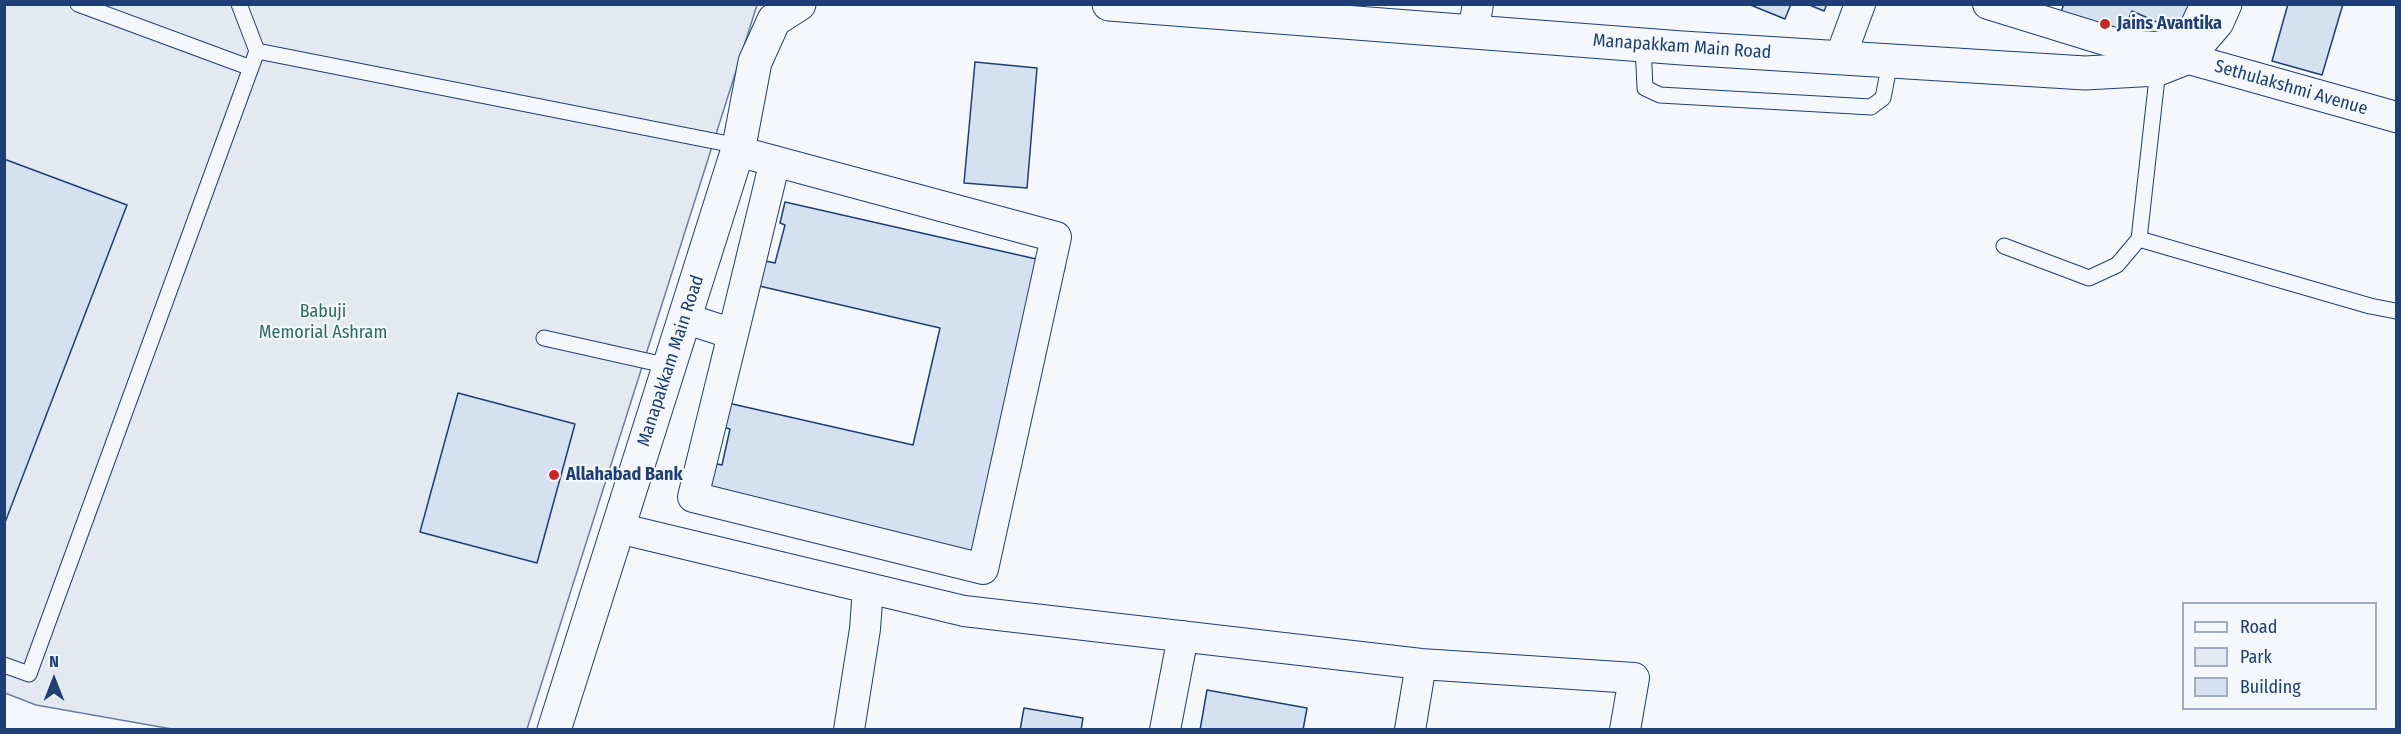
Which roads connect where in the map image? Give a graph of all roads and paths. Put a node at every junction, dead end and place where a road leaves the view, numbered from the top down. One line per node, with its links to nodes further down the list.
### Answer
1 (78, 4): 16 (lane)
2 (239, 4): 12 (lane)
3 (799, 4): 18 (main road, Manapakkam Main Road)
4 (1109, 4): 10 (main road, Manapakkam Main Road)
5 (1841, 4): 13 (street)
6 (1860, 4): 13 (street)
7 (1988, 4): 8 (street)
8 (2206, 4)
9 (2225, 4): 15 (main road)
10 (1476, 18): 11 (main road, Manapakkam Main Road)
11 (1642, 45): 13 (main road, Manapakkam Main Road); 14 (lane)
12 (257, 51): 16 (lane); 18 (lane)
13 (1830, 57): 14 (main road, Manapakkam Main Road)
14 (1890, 62): 15 (main road, Manapakkam Main Road)
15 (2172, 64): 17 (street, Sethulakshmi Avenue); 20 (lane)
16 (251, 68): 31 (lane)
17 (2397, 117)
18 (738, 148): 19 (street); 23 (main road, Manapakkam Main Road)
19 (775, 161): 24 (street); 24 (street)
20 (2139, 239): 21 (lane); 22 (lane)
21 (2004, 246)
22 (2397, 311)
23 (684, 318): 24 (street); 26 (main road, Manapakkam Main Road)
24 (733, 334)
25 (544, 338): 26 (lane)
26 (669, 366): 27 (main road, Manapakkam Main Road)
27 (618, 528): 28 (street); 32 (main road, Manapakkam Main Road)
28 (868, 588): 29 (street); 33 (street)
29 (1183, 636): 30 (street); 34 (street)
30 (1421, 664): 35 (street); 36 (street)
31 (4, 665)
32 (554, 729)
33 (849, 729)
34 (1165, 729)
35 (1410, 729)
36 (1625, 729)

